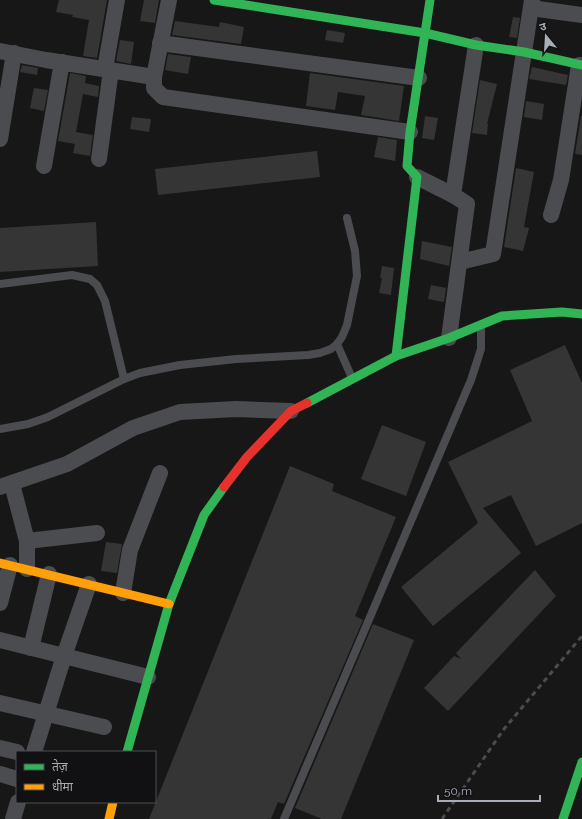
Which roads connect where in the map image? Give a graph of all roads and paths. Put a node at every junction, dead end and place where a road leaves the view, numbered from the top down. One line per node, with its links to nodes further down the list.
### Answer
1 (117, 0): 14 (street)
2 (169, 0): 8 (street)
3 (214, 0): 7 (street)
4 (430, 0): 7 (street)
5 (531, 4): 6 (street); 11 (street)
6 (582, 15)
7 (425, 32): 9 (street); 16 (street)
8 (160, 43): 15 (street); 16 (street)
9 (476, 45): 11 (street); 23 (street)
10 (7, 52): 12 (street); 19 (street)
11 (524, 52): 13 (street); 26 (street)
12 (62, 62): 14 (street); 21 (street)
13 (581, 65): 17 (street)
14 (108, 69): 15 (street); 20 (street)
15 (154, 77): 18 (street)
16 (419, 78): 18 (street)
17 (576, 116): 24 (street)
18 (410, 132): 22 (street)
19 (0, 139)
20 (99, 159)
21 (44, 166)
22 (417, 177): 23 (street); 32 (street)
23 (453, 195): 26 (street)
24 (550, 215)
25 (347, 218): 31 (lane)
26 (460, 262): 30 (street)
27 (0, 284): 33 (lane)
28 (582, 314): 29 (street)
29 (481, 325): 30 (street); 66 (lane)
30 (449, 338): 32 (street)
31 (337, 344): 33 (lane); 34 (lane)
32 (396, 356): 34 (street)
33 (124, 379): 36 (lane)
34 (352, 379): 35 (street)
35 (292, 411): 38 (street); 47 (street)
36 (0, 429)
37 (160, 474): 45 (street)
38 (6, 486): 40 (street)
39 (97, 533): 40 (street)
40 (27, 541): 42 (street)
41 (5, 564): 42 (street); 46 (street)
42 (27, 569): 43 (street)
43 (49, 574): 44 (street); 49 (street)
44 (90, 584): 45 (street); 50 (street)
45 (123, 593): 47 (street)
46 (0, 603)
47 (169, 604): 51 (street)
48 (0, 640): 49 (street)
49 (31, 648): 50 (street)
50 (64, 656): 51 (street); 53 (street)
51 (148, 677): 57 (street)
52 (0, 703): 53 (street)
53 (46, 714): 54 (street); 56 (street)
54 (104, 727)
55 (0, 748): 58 (street)
56 (34, 751)
57 (127, 751)
58 (16, 752)
59 (582, 762): 67 (street)
60 (0, 774): 61 (street)
61 (16, 779)
62 (18, 803): 64 (street)
63 (114, 803): 65 (street)
64 (13, 819)
65 (109, 819)
66 (284, 819)
67 (563, 819)

